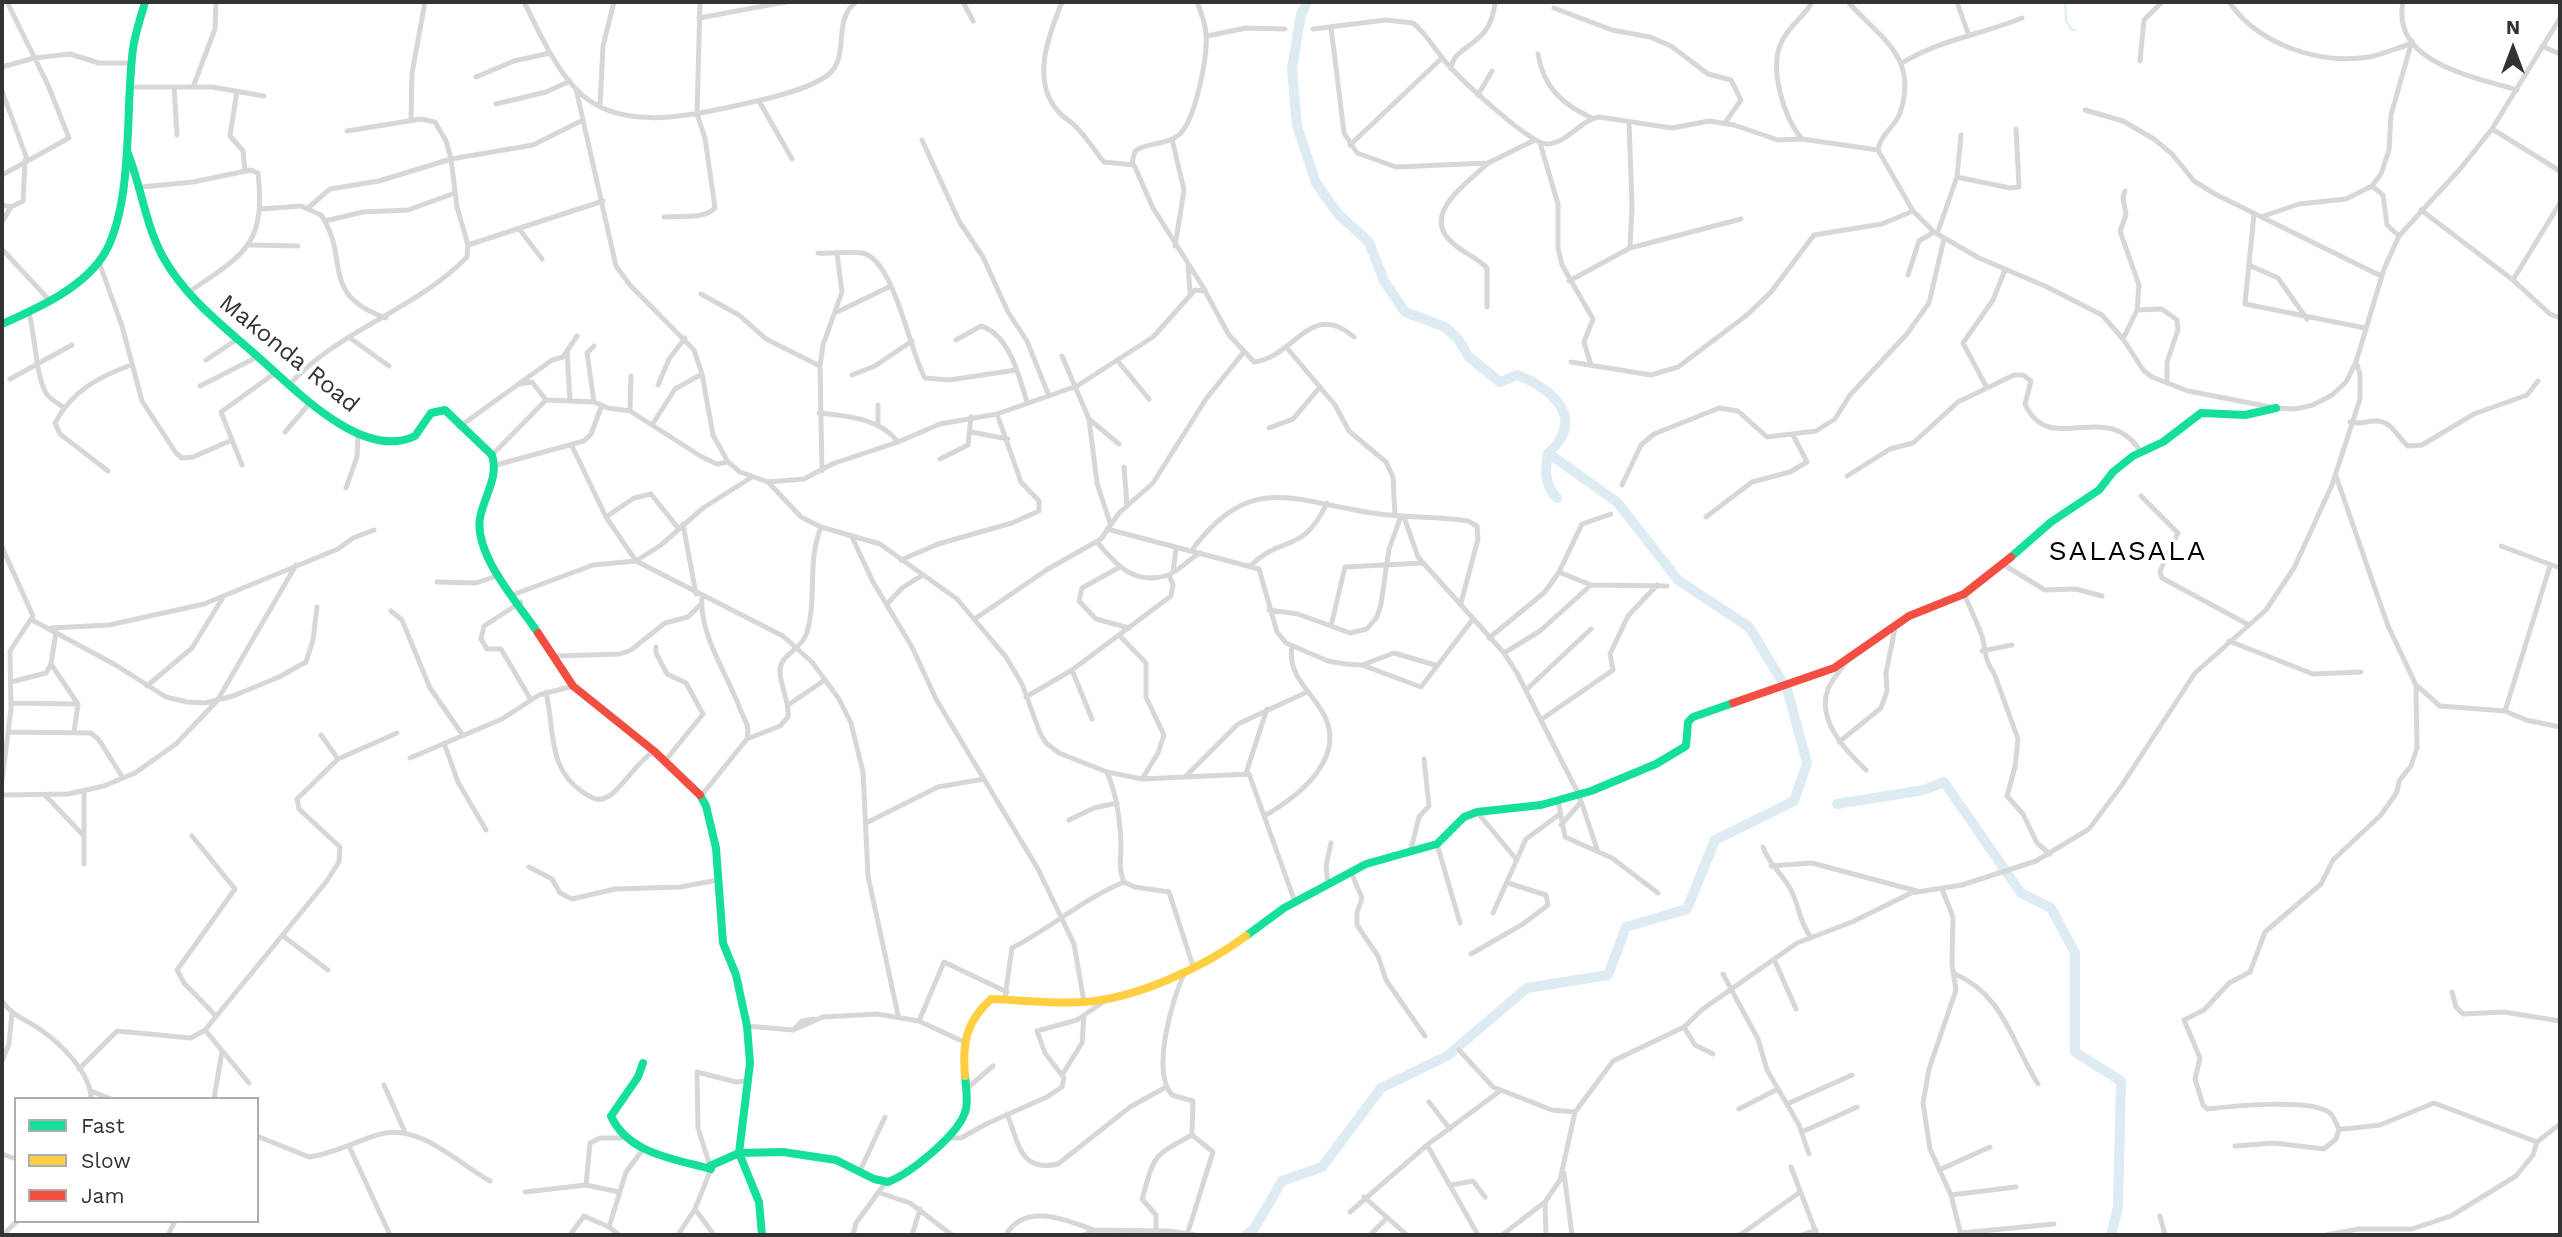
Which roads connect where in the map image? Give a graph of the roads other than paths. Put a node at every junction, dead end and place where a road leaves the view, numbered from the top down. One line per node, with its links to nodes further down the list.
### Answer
1 (7, 2): 36 (street)
2 (145, 2): 39 (street)
3 (216, 2): 47 (street)
4 (425, 2): 61 (street)
5 (524, 2): 33 (street)
6 (614, 2): 57 (street)
7 (700, 2): 22 (street)
8 (785, 2): 22 (street)
9 (856, 2): 20 (street)
10 (963, 2): 25 (street)
11 (1062, 2): 80 (street)
12 (1197, 2): 29 (street)
13 (1495, 2): 42 (street)
14 (1812, 2): 71 (street)
15 (1848, 2): 40 (street)
16 (1957, 2): 30 (street)
17 (2162, 2): 38 (street)
18 (2229, 2): 31 (street)
19 (2403, 2): 31 (street)
20 (848, 5): 55 (street)
21 (1554, 8): 64 (street)
22 (699, 18): 59 (street)
23 (2022, 18): 30 (street)
24 (2560, 18): 32 (street)
25 (973, 21)
26 (1331, 27): 28 (street); 37 (street); 74 (street)
27 (1285, 29): 29 (street)
28 (1313, 29)
29 (1207, 36): 70 (street)
30 (1969, 36): 40 (street)
31 (2411, 42): 50 (street); 86 (street)
32 (2542, 46): 35 (street); 50 (street)
33 (550, 53): 44 (street); 45 (street)
34 (1538, 54): 60 (street)
35 (2560, 54)
36 (34, 58): 39 (street); 41 (street); 79 (street)
37 (1442, 58): 42 (street); 74 (street)
38 (2140, 61)
39 (133, 63): 46 (street)
40 (1902, 63): 75 (street)
41 (2, 67)
42 (1451, 69): 53 (street)
43 (1492, 72): 53 (street)
44 (477, 77)
45 (570, 82): 49 (street); 56 (street)
46 (134, 87): 48 (street); 76 (street)
47 (193, 87): 48 (street); 52 (street)
48 (174, 88): 68 (street)
49 (576, 89): 57 (street); 62 (street)
50 (2517, 90): 66 (street)
51 (2, 91): 79 (street)
52 (237, 91): 54 (street); 82 (street)
53 (1478, 95): 73 (street)
54 (264, 96)
55 (759, 101): 59 (street); 78 (street)
56 (496, 104)
57 (600, 106): 59 (street)
58 (2085, 110): 98 (street)
59 (697, 114): 99 (street)
60 (1592, 118): 63 (street); 73 (street)
61 (411, 121): 67 (street); 77 (street)
62 (581, 121): 77 (street); 90 (street)
63 (1629, 122): 64 (street); 112 (street)
64 (1724, 123): 71 (street)
65 (2016, 129): 85 (street)
66 (2492, 129): 83 (street); 96 (street)
67 (347, 131)
68 (177, 135)
69 (1961, 135): 85 (street)
70 (1172, 139): 80 (street); 111 (street)
71 (1802, 139): 75 (street)
72 (922, 140): 179 (street)
73 (1538, 141): 81 (street); 124 (street)
74 (1350, 145): 81 (street)
75 (1878, 150): 97 (street)
76 (127, 151): 87 (street, Makonda Road); 117 (street)
77 (451, 159): 89 (street); 94 (street)
78 (792, 159)
79 (26, 160): 84 (street); 93 (street)
80 (1132, 163): 111 (street)
81 (1488, 163): 131 (street)
82 (245, 171): 87 (street); 95 (street)
83 (2560, 171)
84 (2, 175)
85 (1957, 177): 105 (street)
86 (2372, 186): 100 (street); 106 (street)
87 (141, 187): 127 (street, Makonda Road)
88 (2125, 191): 132 (street)
89 (455, 193): 102 (street); 109 (street)
90 (603, 201): 104 (street); 143 (street)
91 (2560, 203): 123 (street)
92 (2, 205): 93 (street)
93 (11, 207): 103 (street)
94 (309, 207): 95 (street); 102 (street)
95 (260, 209): 108 (street)
96 (2421, 210): 106 (street); 123 (street)
97 (1913, 211): 105 (street); 161 (street)
98 (2253, 214): 100 (street); 119 (street)
99 (664, 217)
100 (2261, 217): 122 (street)
101 (1741, 219): 112 (street)
102 (325, 221): 135 (street)
103 (2, 222)
104 (520, 230): 109 (street); 116 (street)
105 (1935, 233): 107 (street); 121 (street)
106 (2399, 236): 122 (street)
107 (1944, 239): 120 (street); 203 (street)
108 (250, 245): 110 (street); 127 (street)
109 (468, 245): 135 (street)
110 (298, 246)
111 (1175, 246): 118 (street)
112 (1630, 248): 124 (street)
113 (2, 249): 130 (street)
114 (818, 253): 115 (street)
115 (837, 254): 125 (street); 133 (street)
116 (542, 259)
117 (99, 262): 130 (street); 160 (street)
118 (1188, 263): 126 (street); 128 (street)
119 (2250, 266): 137 (street); 137 (street)
120 (2005, 270): 144 (street); 177 (street)
121 (1908, 275)
122 (2381, 276): 139 (street)
123 (2513, 280): 136 (street)
124 (1569, 281): 161 (street)
125 (890, 287): 133 (street); 147 (street)
126 (1205, 290): 128 (street); 152 (street)
127 (189, 292): 145 (street, Makonda Road)
128 (1190, 293): 156 (street)
129 (701, 294): 163 (street)
130 (50, 301): 134 (street)
131 (1487, 307)
132 (2137, 310): 144 (street); 171 (street)
133 (837, 312): 163 (street)
134 (29, 313): 138 (street); 157 (street)
135 (386, 318): 142 (street)
136 (2560, 318)
137 (2307, 319): 139 (street)
138 (2, 324)
139 (2365, 328): 159 (street)
140 (577, 336): 150 (street)
141 (1353, 337): 151 (street)
142 (350, 338): 162 (street); 173 (street)
143 (685, 338): 166 (street); 174 (street)
144 (2123, 339): 171 (street)
145 (236, 340): 154 (street, Makonda Road); 155 (street)
146 (956, 340): 164 (street)
147 (912, 341): 164 (street); 167 (street)
148 (72, 345): 157 (street)
149 (594, 346): 184 (street)
150 (566, 348): 172 (street); 182 (street)
151 (1287, 348): 152 (street); 178 (street)
152 (1243, 353): 226 (street)
153 (1062, 356): 176 (street)
154 (257, 357): 165 (street, Makonda Road); 175 (street)
155 (206, 360)
156 (1117, 360): 176 (street); 180 (street)
157 (38, 362): 169 (street); 188 (street)
158 (1571, 362): 161 (street)
159 (2356, 362): 189 (street); 195 (street)
160 (131, 365): 188 (street); 205 (street)
161 (1591, 365)
162 (389, 366)
163 (820, 366): 191 (street)
164 (1016, 370): 185 (street)
165 (275, 373): 173 (street, Makonda Road); 205 (street)
166 (702, 374): 197 (street); 212 (street)
167 (852, 375)
168 (631, 376): 190 (street)
169 (10, 379)
170 (2538, 381): 195 (street)
171 (2167, 383): 189 (street)
172 (519, 384): 181 (street); 198 (street)
173 (289, 385): 183 (street, Makonda Road)
174 (658, 385)
175 (200, 386)
176 (1077, 386): 179 (street); 194 (street)
177 (1986, 386): 209 (street); 220 (street)
178 (1320, 387): 199 (street); 228 (street)
179 (1049, 396): 185 (street)
180 (1149, 399)
181 (546, 400): 182 (street); 210 (street)
182 (570, 400): 184 (street)
183 (310, 402): 200 (street); 202 (street, Makonda Road)
184 (594, 402): 186 (street)
185 (1027, 402): 192 (street)
186 (602, 405): 190 (street); 208 (street)
187 (878, 405): 196 (street)
188 (64, 407): 216 (street)
189 (2276, 408): 209 (street)
190 (630, 411): 197 (street)
191 (819, 413): 196 (street); 217 (street)
192 (998, 414): 193 (street); 204 (street)
193 (971, 416): 201 (street); 206 (street)
194 (1089, 419): 207 (street); 232 (street)
195 (2350, 422): 218 (street)
196 (878, 424): 206 (street)
197 (652, 425): 212 (street)
198 (459, 426): 202 (street, Makonda Road); 210 (street, Makonda Road)
199 (1269, 428)
200 (285, 432)
201 (971, 432): 204 (street); 211 (street)
202 (358, 433): 223 (street)
203 (1793, 435): 222 (street); 230 (street)
204 (1008, 439): 242 (street)
205 (232, 440): 213 (street)
206 (898, 442): 217 (street)
207 (1119, 444)
208 (572, 446): 214 (street); 229 (street)
209 (2142, 452): 248 (street)
210 (492, 455): 214 (street, Makonda Road)
211 (940, 458)
212 (728, 462): 219 (street)
213 (242, 465)
214 (496, 465): 254 (street)
215 (1124, 467): 226 (street)
216 (108, 471)
217 (822, 471): 221 (street)
218 (2336, 476): 273 (street); 298 (street)
219 (752, 477): 221 (street); 231 (street)
220 (1847, 477)
221 (768, 482): 233 (street)
222 (1622, 485)
223 (346, 488)
224 (2141, 496): 273 (street)
225 (1327, 503): 228 (street); 240 (street); 246 (street)
226 (1127, 505): 232 (street)
227 (1611, 514): 252 (street)
228 (1400, 516): 244 (street); 247 (street); 265 (street)
229 (606, 517): 231 (street); 243 (street)
230 (1706, 517)
231 (681, 526): 243 (street); 264 (street)
232 (1109, 526): 236 (street); 239 (street)
233 (821, 527): 235 (street); 286 (street)
234 (374, 530): 245 (street)
235 (851, 535): 242 (street); 266 (street)
236 (1098, 543): 250 (street); 270 (street)
237 (2501, 546): 249 (street)
238 (2, 547): 272 (street)
239 (1176, 549): 240 (street); 253 (street)
240 (1191, 551): 241 (street)
241 (1200, 552): 246 (street); 253 (street)
242 (901, 560): 255 (street)
243 (636, 561): 263 (street); 264 (street)
244 (1423, 563): 247 (street); 265 (street)
245 (296, 565): 262 (street); 306 (street)
246 (1251, 565): 268 (street)
247 (1387, 565): 274 (street); 274 (street)
248 (2004, 565): 260 (street); 261 (street)
249 (2550, 566): 251 (street); 312 (street)
250 (1118, 568): 253 (street); 276 (street)
251 (2560, 568)
252 (1559, 572): 257 (street); 281 (street)
253 (1171, 573): 276 (street)
254 (500, 575): 256 (street); 263 (street)
255 (921, 576): 266 (street); 270 (street)
256 (437, 582)
257 (1591, 584): 258 (street); 288 (street)
258 (1657, 585): 259 (street); 314 (street)
259 (1667, 586)
260 (1964, 594): 277 (street); 287 (street)
261 (2102, 596)
262 (223, 598): 275 (street); 299 (street)
263 (518, 598): 289 (street); 305 (street)
264 (700, 598): 286 (street); 289 (street); 321 (street)
265 (1461, 603): 271 (street)
266 (887, 604): 334 (street)
267 (317, 607): 306 (street)
268 (1269, 610): 274 (street); 284 (street)
269 (391, 611): 319 (street)
270 (976, 618): 304 (street)
271 (1474, 619): 281 (street); 293 (street)
272 (32, 621): 275 (street); 297 (street)
273 (2249, 625): 282 (street)
274 (1331, 626)
275 (48, 628): 279 (street)
276 (1129, 628): 280 (street)
277 (1895, 628): 290 (street); 322 (street)
278 (1591, 629): 301 (street)
279 (56, 632): 291 (street); 299 (street)
280 (1120, 636): 294 (street); 335 (street)
281 (1489, 638): 288 (street)
282 (2229, 641): 295 (street); 358 (street)
283 (2012, 645): 287 (street)
284 (1292, 646): 292 (street); 303 (street)
285 (656, 647): 328 (street)
286 (800, 648): 296 (street); 308 (street)
287 (1982, 651): 358 (street)
288 (1504, 653): 301 (street)
289 (555, 656): 300 (street)
290 (1846, 661): 322 (street); 341 (street)
291 (51, 664): 297 (street); 307 (street)
292 (1362, 665): 293 (street); 293 (street)
293 (1436, 665)
294 (1072, 670): 304 (street); 313 (street)
295 (2361, 672)
296 (825, 680): 308 (street); 348 (street)
297 (11, 681): 309 (street)
298 (2416, 685): 312 (street); 432 (street)
299 (147, 686): 306 (street)
300 (573, 686): 302 (street); 324 (street)
301 (1526, 691): 314 (street)
302 (546, 692): 305 (street); 324 (street)
303 (1307, 692): 311 (street); 346 (street)
304 (1026, 697): 330 (street)
305 (531, 700): 319 (street)
306 (217, 701): 333 (street)
307 (78, 704): 309 (street); 317 (street)
308 (788, 705): 321 (street)
309 (11, 706): 310 (street); 316 (street)
310 (2, 707)
311 (1268, 709): 331 (street); 332 (street)
312 (2505, 711): 315 (street)
313 (1092, 719)
314 (1542, 719): 341 (street)
315 (2560, 727)
316 (9, 732): 317 (street); 336 (street)
317 (74, 732): 333 (street)
318 (397, 733): 327 (street)
319 (462, 734): 323 (street)
320 (321, 735): 327 (street)
321 (747, 739): 340 (street)
322 (1839, 742): 329 (street)
323 (444, 743): 325 (street); 350 (street)
324 (654, 751): 328 (street)
325 (410, 758)
326 (1424, 758): 356 (street)
327 (338, 759): 375 (street)
328 (665, 761): 340 (street)
329 (1866, 770)
330 (1107, 772): 335 (street); 343 (street)
331 (1246, 773): 332 (street); 346 (street)
332 (1186, 776): 335 (street)
333 (124, 778): 337 (street)
334 (984, 779): 348 (street); 373 (street)
335 (1142, 779)
336 (2, 780)
337 (85, 792): 338 (street); 351 (street)
338 (45, 795): 339 (street); 351 (street)
339 (2, 796)
340 (701, 796): 364 (street)
341 (1580, 799): 342 (street); 349 (street); 357 (street)
342 (1558, 800): 344 (street); 345 (street)
343 (1118, 803): 347 (street); 365 (street)
344 (1477, 812): 354 (street); 359 (street)
345 (1560, 814): 349 (street); 359 (street)
346 (1266, 815): 371 (street)
347 (1069, 820)
348 (866, 823): 392 (street)
349 (1561, 825): 357 (street)
350 (486, 830)
351 (82, 834): 360 (street)
352 (192, 836): 393 (street)
353 (1331, 843): 367 (street)
354 (1437, 845): 356 (street); 374 (street)
355 (1763, 847): 361 (street)
356 (1411, 849): 363 (street)
357 (1598, 852): 370 (street)
358 (2050, 853): 368 (street)
359 (1517, 860): 366 (street)
360 (84, 864)
361 (1771, 866): 369 (street); 376 (street)
362 (529, 867): 364 (street)
363 (1352, 872): 367 (street); 400 (street)
364 (718, 880): 397 (street)
365 (1124, 882): 373 (street); 379 (street)
366 (1508, 883): 372 (street); 377 (street)
367 (1328, 884): 371 (street)
368 (1942, 888): 369 (street); 383 (street)
369 (1920, 892): 376 (street)
370 (1658, 893)
371 (1295, 902): 379 (street)
372 (1493, 912)
373 (1062, 919): 386 (street); 389 (street)
374 (1460, 923)
375 (283, 936): 380 (street); 393 (street)
376 (1811, 937): 378 (street)
377 (1471, 954)
378 (1774, 959): 384 (street); 390 (street)
379 (1193, 966): 381 (street)
380 (328, 970)
381 (1185, 972): 387 (street); 415 (street)
382 (1723, 974): 384 (street)
383 (1955, 974): 413 (street); 450 (street)
384 (1731, 990): 398 (street); 416 (street)
385 (2452, 992): 396 (street)
386 (1006, 995): 389 (street); 395 (street); 401 (street)
387 (1106, 1000): 389 (street); 394 (street)
388 (2, 1001): 391 (street)
389 (1084, 1002)
390 (1796, 1009)
391 (12, 1013): 405 (street); 408 (street)
392 (898, 1015): 395 (street); 397 (street)
393 (216, 1016): 399 (street)
394 (1084, 1016): 409 (street); 409 (street)
395 (919, 1021): 401 (street)
396 (2560, 1021)
397 (747, 1026): 411 (street)
398 (1684, 1027): 404 (street); 427 (street)
399 (205, 1030): 403 (street); 408 (street)
400 (1425, 1036)
401 (964, 1042): 417 (street)
402 (1459, 1050): 419 (street)
403 (222, 1051): 412 (street); 422 (street)
404 (1713, 1054)
405 (2, 1061)
406 (643, 1063): 437 (street)
407 (993, 1066): 417 (street)
408 (79, 1069): 418 (street)
409 (1062, 1075): 428 (street)
410 (1852, 1075): 424 (street)
411 (746, 1081): 445 (street); 448 (street)
412 (249, 1083)
413 (2038, 1084)
414 (384, 1085): 433 (street)
415 (1166, 1087): 428 (street); 435 (street)
416 (1778, 1089): 424 (street); 426 (street)
417 (965, 1090): 438 (street)
418 (91, 1091): 420 (street); 421 (street)
419 (1500, 1091): 427 (street); 431 (street)
420 (91, 1097)
421 (106, 1097)
422 (214, 1097)
423 (1429, 1102): 431 (street)
424 (1787, 1104): 434 (street)
425 (1857, 1107): 434 (street)
426 (1739, 1109)
427 (1575, 1112): 449 (street)
428 (1007, 1114): 438 (street)
429 (885, 1116): 451 (street)
430 (2560, 1124): 439 (street)
431 (1450, 1129): 440 (street)
432 (2339, 1129): 439 (street); 442 (street)
433 (405, 1132): 441 (street); 452 (street)
434 (1802, 1132): 446 (street)
435 (1192, 1135): 473 (street); 476 (street)
436 (259, 1137): 441 (street)
437 (621, 1138): 444 (street); 454 (street)
438 (948, 1138): 453 (street)
439 (2537, 1142): 499 (street)
440 (1427, 1145): 455 (street); 462 (street)
441 (349, 1146): 478 (street)
442 (2235, 1146)
443 (1990, 1147): 450 (street)
444 (644, 1148): 448 (street); 458 (street)
445 (739, 1153): 448 (street); 451 (street); 483 (street)
446 (1809, 1154)
447 (1791, 1167): 459 (street)
448 (710, 1168): 465 (street)
449 (1564, 1170): 464 (street); 495 (street)
450 (1939, 1170): 461 (street)
451 (860, 1171): 453 (street)
452 (490, 1181)
453 (886, 1182): 460 (street)
454 (586, 1185): 457 (street); 458 (street)
455 (1451, 1185): 463 (street); 492 (street)
456 (2016, 1188): 461 (street)
457 (525, 1192)
458 (619, 1192): 471 (street)
459 (1800, 1192): 474 (street); 496 (street)
460 (880, 1193): 466 (street); 484 (street)
461 (1951, 1195): 477 (street)
462 (1364, 1197): 467 (street); 469 (street)
463 (1485, 1197)
464 (1545, 1202): 493 (street); 494 (street)
465 (695, 1209): 481 (street); 482 (street)
466 (920, 1209): 485 (street); 486 (street)
467 (1350, 1212)
468 (2160, 1216): 498 (street)
469 (1387, 1218): 490 (street); 491 (street)
470 (2054, 1224): 477 (street)
471 (609, 1227): 479 (street); 480 (street)
472 (1094, 1230): 475 (street); 487 (street); 488 (street)
473 (1156, 1230): 475 (street); 476 (street)
474 (1817, 1233): 497 (street)
475 (1121, 1234)
476 (1187, 1234): 489 (street)
477 (1961, 1234)
478 (390, 1235)
479 (570, 1235)
480 (619, 1235)
481 (678, 1235)
482 (714, 1235)
483 (762, 1235)
484 (853, 1235)
485 (912, 1235)
486 (952, 1235)
487 (1006, 1235)
488 (1084, 1235)
489 (1195, 1235)
490 (1370, 1235)
491 (1407, 1235)
492 (1478, 1235)
493 (1503, 1235)
494 (1546, 1235)
495 (1572, 1235)
496 (1740, 1235)
497 (1802, 1235)
498 (2165, 1235)
499 (2326, 1235)

